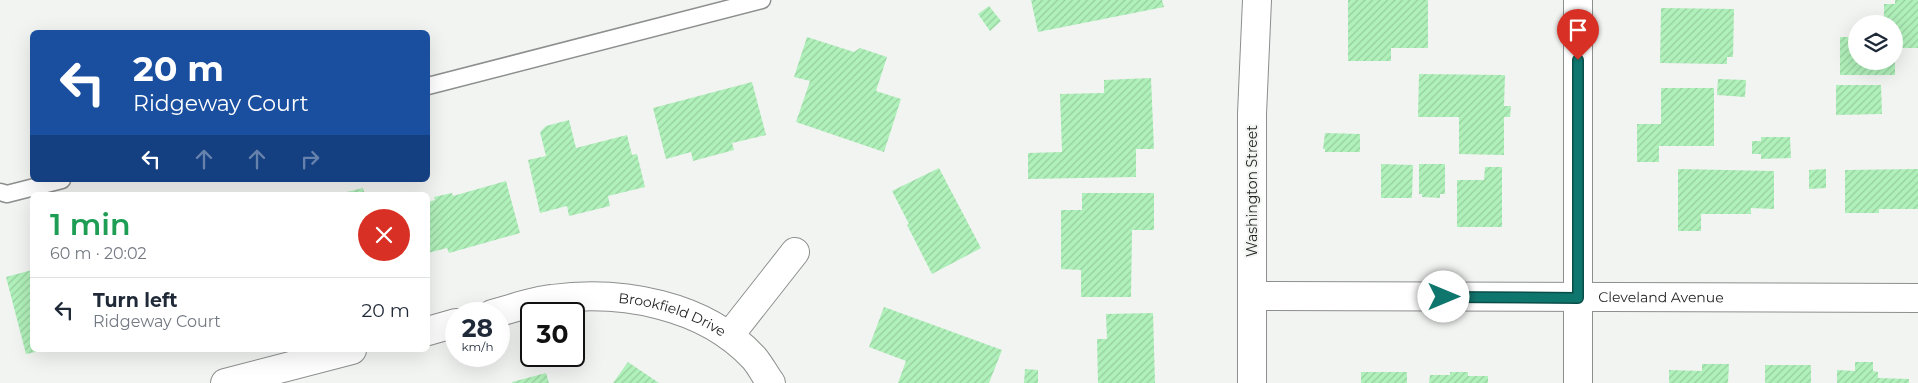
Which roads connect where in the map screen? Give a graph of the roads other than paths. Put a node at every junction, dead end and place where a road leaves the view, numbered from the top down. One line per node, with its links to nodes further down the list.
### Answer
1 (762, 0): 4 (lane)
2 (1257, 0): 8 (street, Washington Street)
3 (1578, 0): 9 (street)
4 (430, 85)
5 (54, 182): 6 (lane)
6 (0, 192)
7 (795, 252): 14 (street)
8 (1252, 296): 9 (street, Cleveland Avenue); 18 (street, Washington Street)
9 (1578, 298): 10 (street, Cleveland Avenue); 19 (street)
10 (1918, 298)
11 (510, 309): 14 (street, Brookfield Drive)
12 (445, 326): 13 (street)
13 (430, 330)
14 (729, 336): 17 (street, Brookfield Drive)
15 (344, 352): 16 (street)
16 (225, 383)
17 (771, 383)
18 (1252, 383)
19 (1578, 383)

